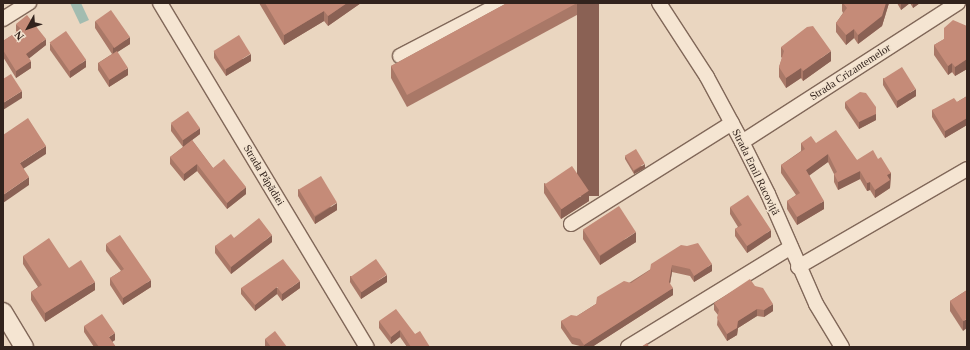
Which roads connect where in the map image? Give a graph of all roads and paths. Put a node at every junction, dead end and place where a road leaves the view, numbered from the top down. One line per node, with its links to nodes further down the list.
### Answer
1 (29, 3): 6 (street)
2 (160, 3): 16 (street, Strada Păpădiei)
3 (502, 3): 7 (street)
4 (659, 3): 8 (street, Strada Emil Racoviță)
5 (958, 3): 9 (street, Strada Crizantemelor)
6 (3, 19)
7 (400, 56)
8 (732, 123): 9 (street, Strada Emil Racoviță); 11 (street)
9 (742, 142): 12 (street, Strada Emil Racoviță)
10 (967, 169): 13 (street)
11 (571, 224)
12 (791, 247): 13 (street, Strada Emil Racoviță); 17 (street)
13 (798, 267): 18 (street, Strada Emil Racoviță)
14 (3, 312): 15 (street)
15 (24, 347)
16 (367, 347)
17 (628, 347)
18 (842, 347)

